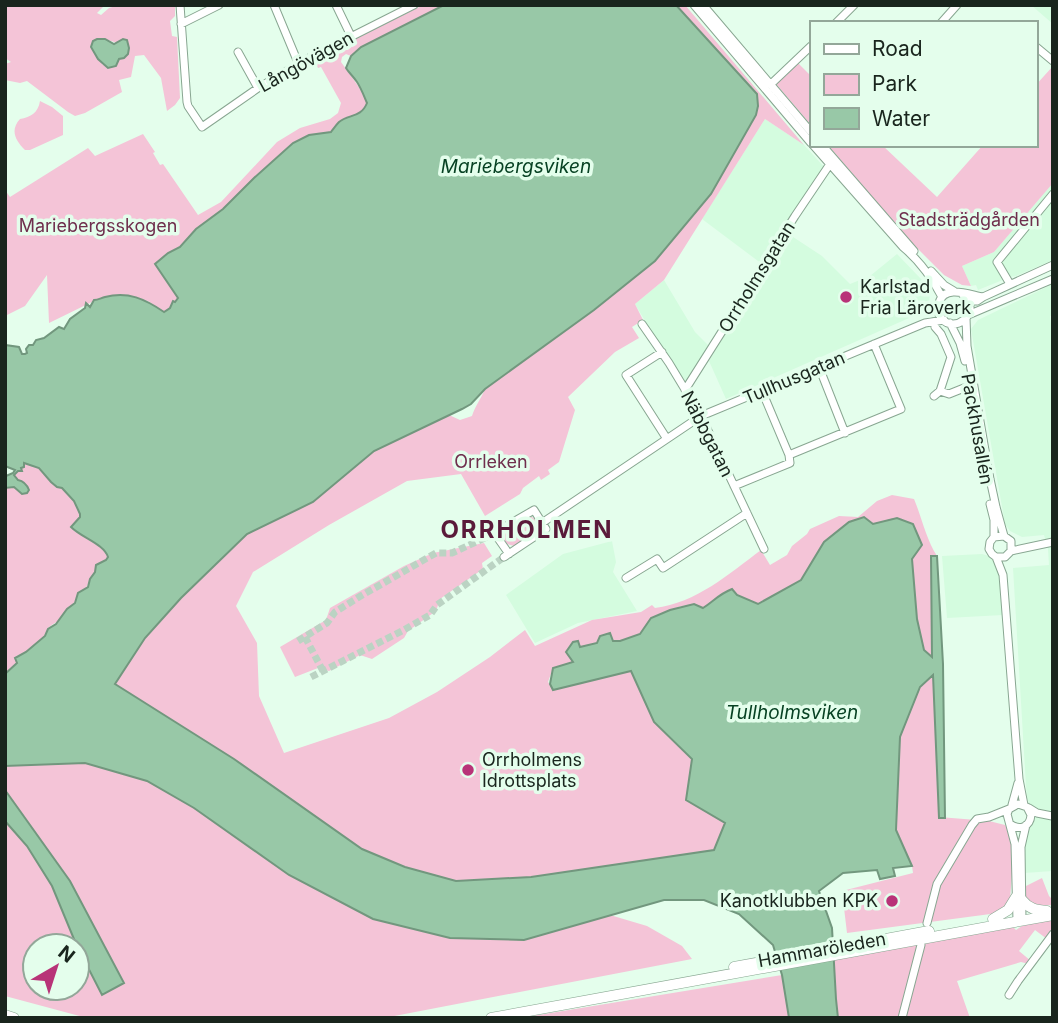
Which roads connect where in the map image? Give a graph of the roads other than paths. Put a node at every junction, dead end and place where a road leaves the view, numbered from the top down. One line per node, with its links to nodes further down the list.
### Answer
1 (180, 5): 12 (street)
2 (219, 5): 12 (street)
3 (274, 5): 18 (street)
4 (336, 5): 13 (street)
5 (414, 5): 13 (street, Långövägen)
6 (694, 5): 22 (street)
7 (703, 5): 19 (street)
8 (854, 5): 10 (street)
9 (957, 5): 11 (street)
10 (838, 21)
11 (943, 21)
12 (181, 23): 20 (street, Långövägen)
13 (351, 36): 18 (street, Långövägen)
14 (810, 47): 19 (street)
15 (1037, 48): 17 (street)
16 (238, 52): 20 (street)
17 (1053, 61)
18 (299, 65): 20 (street, Långövägen)
19 (771, 84): 21 (street)
20 (258, 88)
21 (810, 131)
22 (810, 142)
23 (815, 147): 25 (street)
24 (824, 147): 30 (street)
25 (830, 164): 32 (street); 46 (street, Orrholmsgatan)
26 (1052, 198): 29 (street)
27 (1053, 265): 29 (street)
28 (1053, 279): 35 (street)
29 (1010, 284): 31 (street)
30 (958, 292): 31 (street); 32 (street); 33 (street)
31 (983, 296): 33 (street)
32 (940, 299): 34 (street)
33 (968, 300): 35 (street)
34 (938, 311): 36 (street); 37 (street, Tullhusgatan)
35 (965, 319): 36 (street); 56 (street, Packhusallén)
36 (947, 322): 37 (street, Tullhusgatan); 55 (street, Packhusallén)
37 (925, 323): 42 (street, Tullhusgatan)
38 (642, 324): 43 (street, Näbbgatan)
39 (935, 327): 41 (street)
40 (953, 336): 41 (street)
41 (944, 340): 45 (street)
42 (874, 344): 44 (street, Tullhusgatan); 49 (street)
43 (662, 352): 46 (street, Näbbgatan); 50 (street)
44 (820, 367): 47 (street, Tullhusgatan); 49 (street)
45 (964, 388)
46 (685, 390): 48 (street, Näbbgatan)
47 (762, 391): 48 (street, Tullhusgatan); 51 (street)
48 (701, 416): 50 (street, Tullhusgatan); 52 (street, Näbbgatan)
49 (845, 433): 51 (street)
50 (667, 439): 54 (street, Tullhusgatan)
51 (789, 455): 52 (street)
52 (734, 486): 53 (street, Näbbgatan)
53 (747, 513): 59 (street, Näbbgatan); 63 (street)
54 (542, 523): 54 (street, Tullhusgatan)
55 (994, 537): 56 (street); 61 (street)
56 (1007, 538): 58 (street); 60 (street)
57 (1053, 542): 58 (street)
58 (1030, 546): 60 (street)
59 (764, 549)
60 (1009, 553): 61 (street); 62 (street)
61 (996, 557): 62 (street)
62 (1003, 575): 64 (street)
63 (626, 578)
64 (1019, 779): 65 (street); 66 (street)
65 (1026, 806): 66 (street); 67 (street); 70 (street)
66 (1011, 807): 68 (street); 69 (street)
67 (1052, 816): 70 (street)
68 (989, 817): 69 (street); 75 (street)
69 (1009, 823): 70 (street); 71 (street)
70 (1027, 825): 71 (street)
71 (1019, 899): 72 (main road); 73 (street); 74 (main road)
72 (1051, 912): 73 (main road, Hammaröleden)
73 (1020, 918): 74 (main road, Hammaröleden); 78 (main road, Hammaröleden)
74 (993, 919): 78 (main road, Hammaröleden)
75 (927, 923)
76 (1053, 934): 79 (street)
77 (920, 945): 83 (street)
78 (852, 948): 82 (main road, Hammaröleden)
79 (1009, 995)
80 (5, 1015): 81 (main road)
81 (14, 1018)
82 (491, 1018)
83 (902, 1018)

